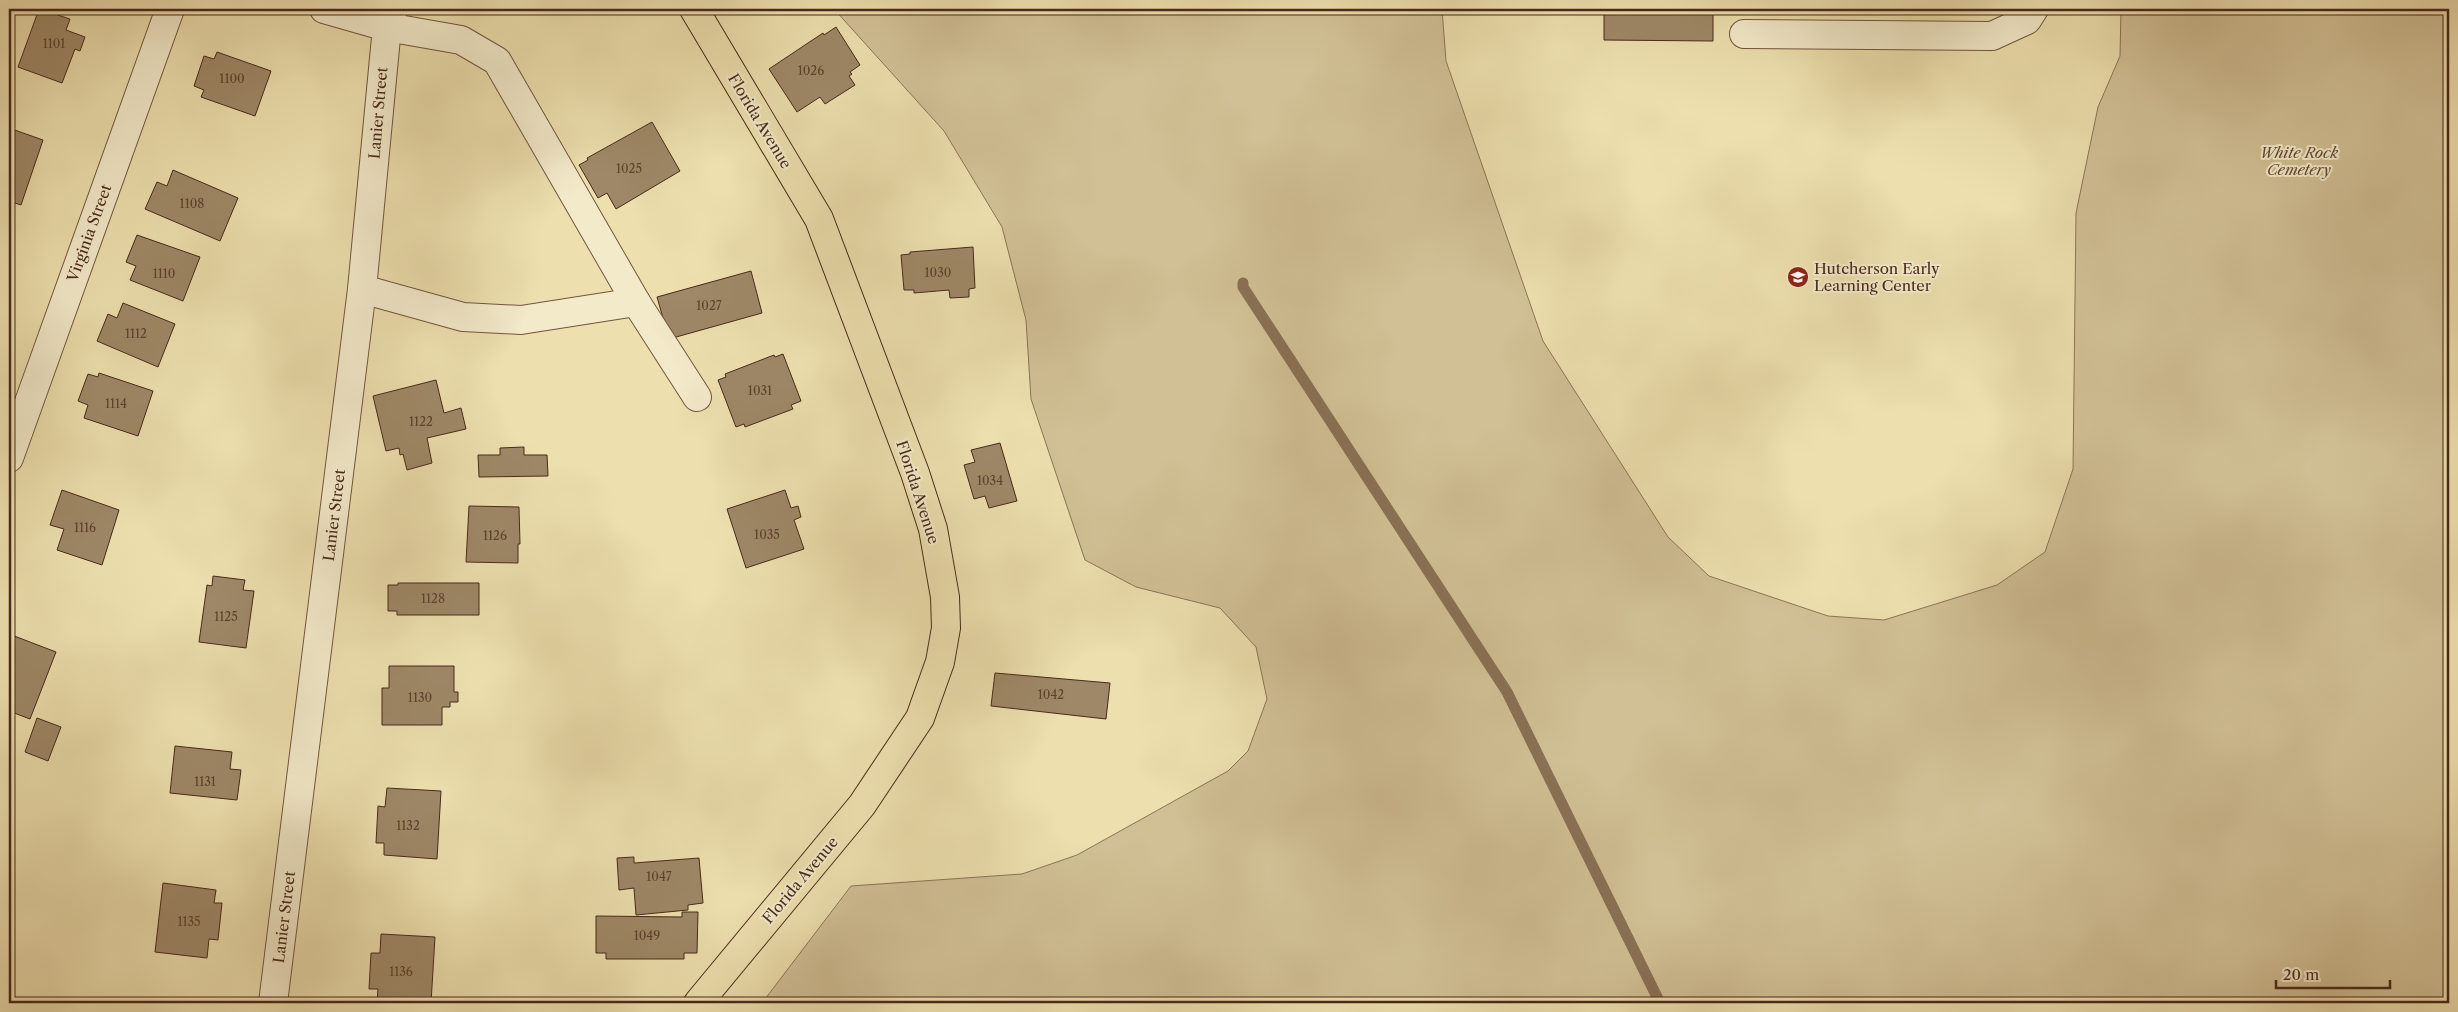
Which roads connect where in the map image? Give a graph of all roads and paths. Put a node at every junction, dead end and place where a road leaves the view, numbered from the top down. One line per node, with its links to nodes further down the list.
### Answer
1 (170, 9): 10 (street, Virginia Street)
2 (324, 9): 5 (street)
3 (694, 9): 13 (main road, Florida Avenue)
4 (2034, 9): 6 (street)
5 (390, 18): 7 (street, Lanier Street); 8 (street)
6 (1744, 34)
7 (362, 289): 8 (street); 12 (street, Lanier Street)
8 (636, 302): 9 (street)
9 (698, 397)
10 (9, 458)
11 (1727, 1000): 14 (path)
12 (273, 1003)
13 (698, 1003)
14 (1775, 1003)

